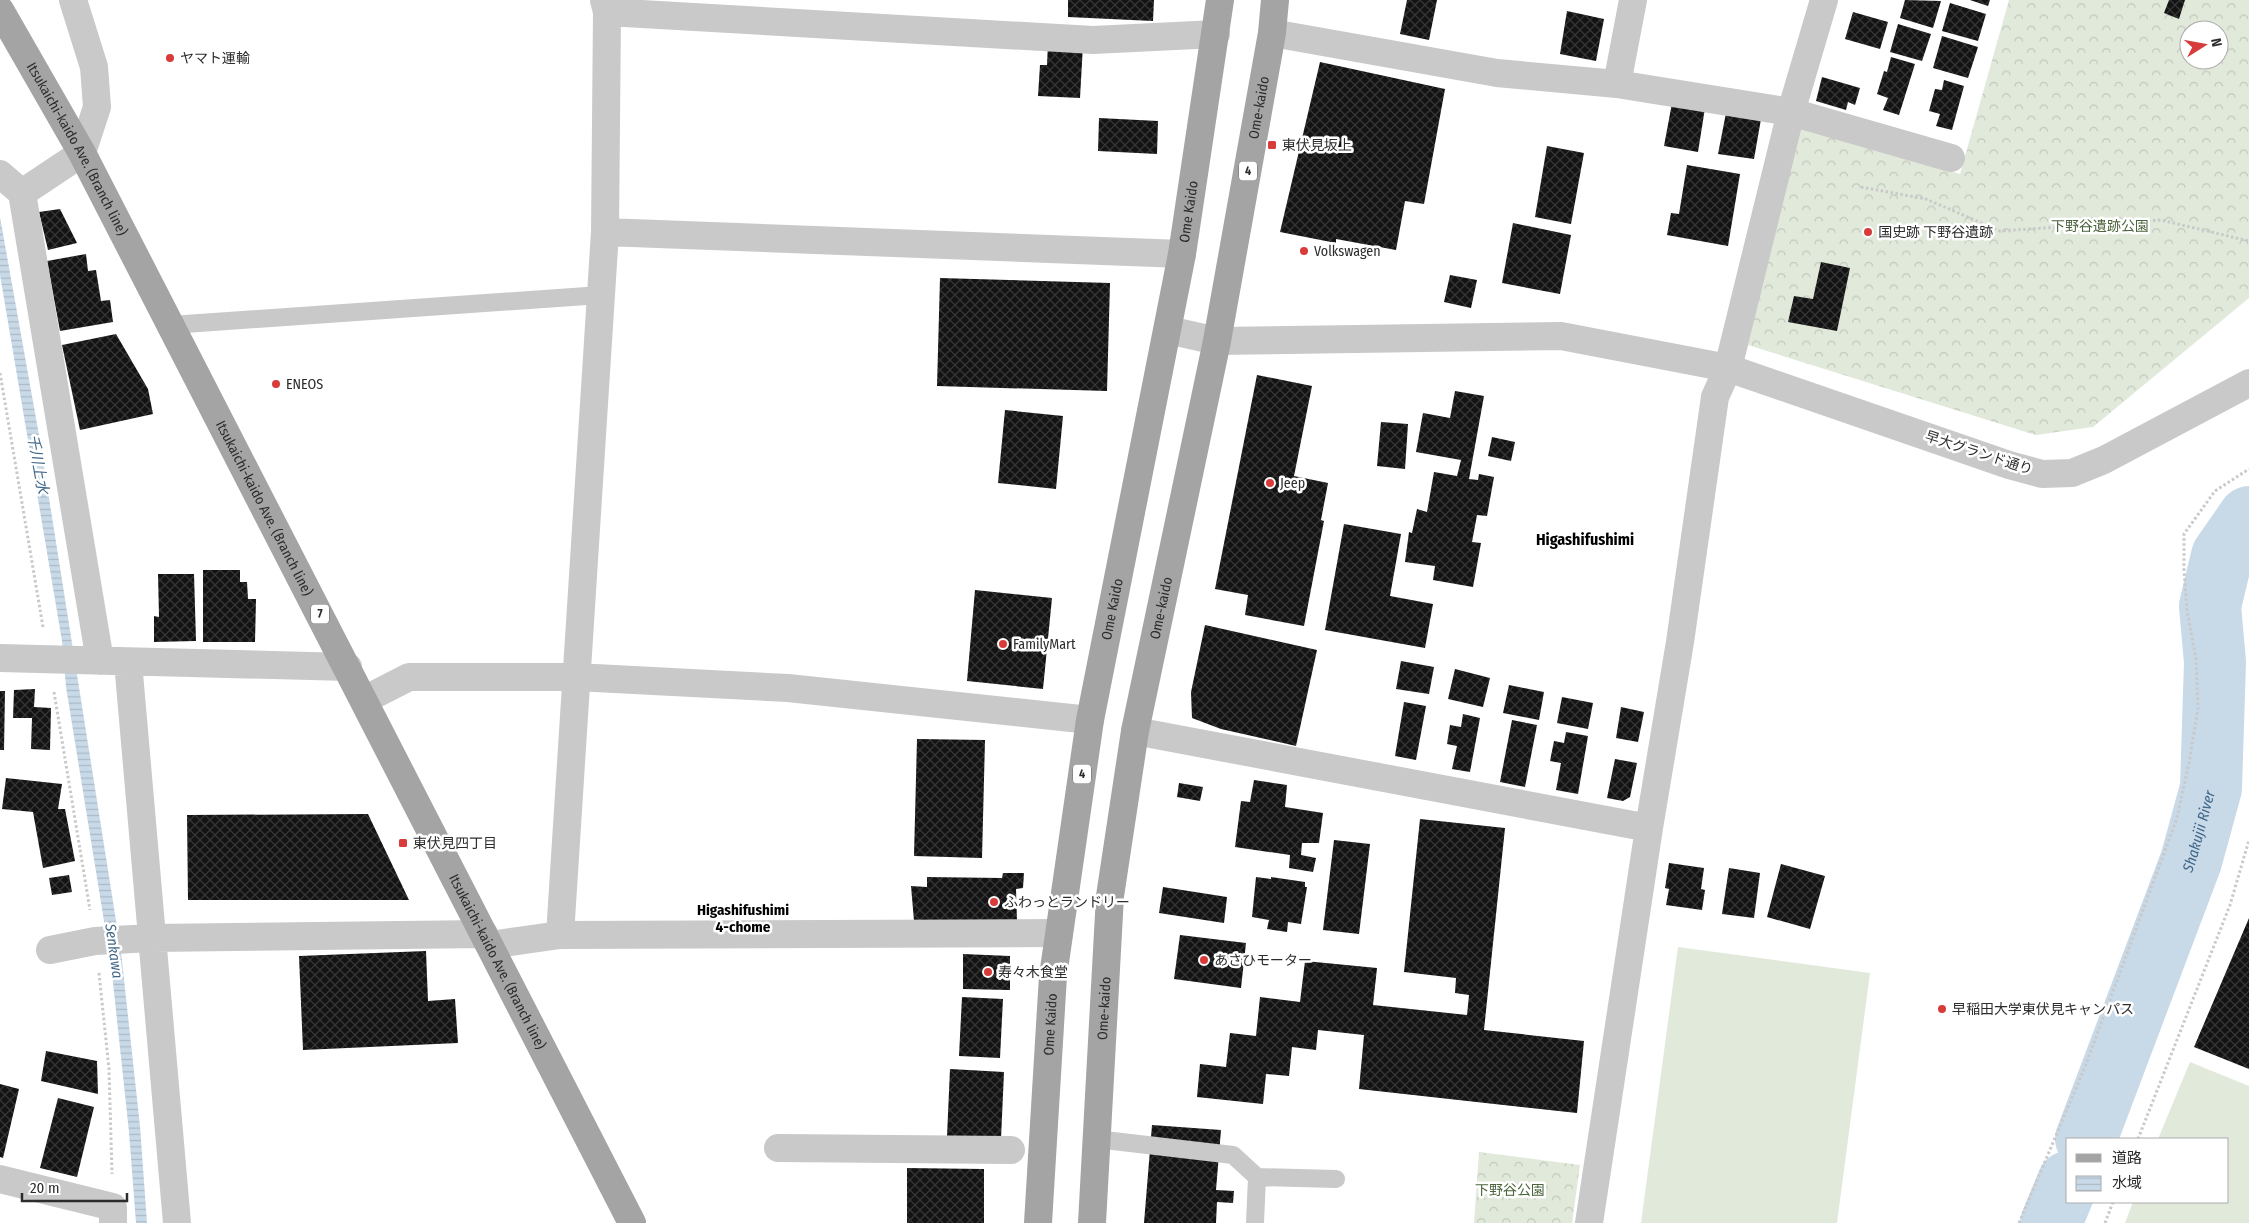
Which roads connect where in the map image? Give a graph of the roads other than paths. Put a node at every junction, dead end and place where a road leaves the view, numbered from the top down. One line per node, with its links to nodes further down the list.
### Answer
1 (73, 0): 12 (street)
2 (1220, 0): 9 (main road, Ome Kaido / 4)
3 (1275, 0): 8 (main road, Ome-kaido / 4)
4 (1633, 0): 10 (street)
5 (1824, 0): 11 (street)
6 (606, 6): 9 (street); 16 (street)
7 (0, 10): 12 (main road, Itsukaichi-kaido Ave. (Branch line) / 7)
8 (1272, 33): 10 (street); 21 (main road, Ome-kaido / 4)
9 (1216, 34): 17 (main road, Ome Kaido / 4)
10 (1617, 84): 11 (street)
11 (1791, 112): 13 (street); 22 (street)
12 (82, 153): 15 (street); 19 (main road, Itsukaichi-kaido Ave. (Branch line) / 7)
13 (1951, 158)
14 (0, 174): 15 (street)
15 (22, 193): 25 (street)
16 (605, 232): 17 (street); 18 (street)
17 (1182, 254): 20 (main road, Ome Kaido / 4)
18 (601, 295): 19 (lane); 28 (street)
19 (172, 325): 27 (main road, Itsukaichi-kaido Ave. (Branch line) / 7)
20 (1168, 330): 21 (street, 早大グランド通り); 30 (main road, Ome Kaido / 4)
21 (1217, 341): 22 (street, 早大グランド通り); 31 (main road, Ome-kaido / 4)
22 (1728, 368): 23 (street, 早大グランド通り); 32 (street)
23 (2249, 382)
24 (0, 658): 25 (street)
25 (92, 661): 26 (street)
26 (128, 662): 27 (street); 35 (street)
27 (348, 668): 29 (main road, Itsukaichi-kaido Ave. (Branch line) / 7)
28 (576, 677): 29 (street); 30 (street); 34 (street)
29 (364, 700): 36 (main road, Itsukaichi-kaido Ave. (Branch line) / 7)
30 (1090, 720): 33 (main road, Ome Kaido / 4)
31 (1135, 731): 32 (street); 38 (main road, Ome-kaido / 4)
32 (1649, 828): 50 (street)
33 (1059, 933): 34 (street); 47 (main road, Ome Kaido / 4)
34 (560, 935): 36 (street)
35 (152, 938): 36 (street); 37 (street); 45 (street)
36 (487, 939): 46 (main road, Itsukaichi-kaido Ave. (Branch line) / 7)
37 (50, 950)
38 (1096, 1139): 41 (lane); 48 (main road, Ome-kaido / 4)
39 (778, 1148): 40 (street)
40 (1011, 1150)
41 (1257, 1177): 43 (lane); 49 (lane)
42 (0, 1179): 44 (street)
43 (1336, 1179)
44 (113, 1215)
45 (177, 1223)
46 (632, 1223)
47 (1038, 1223)
48 (1092, 1223)
49 (1255, 1223)
50 (1589, 1223)

